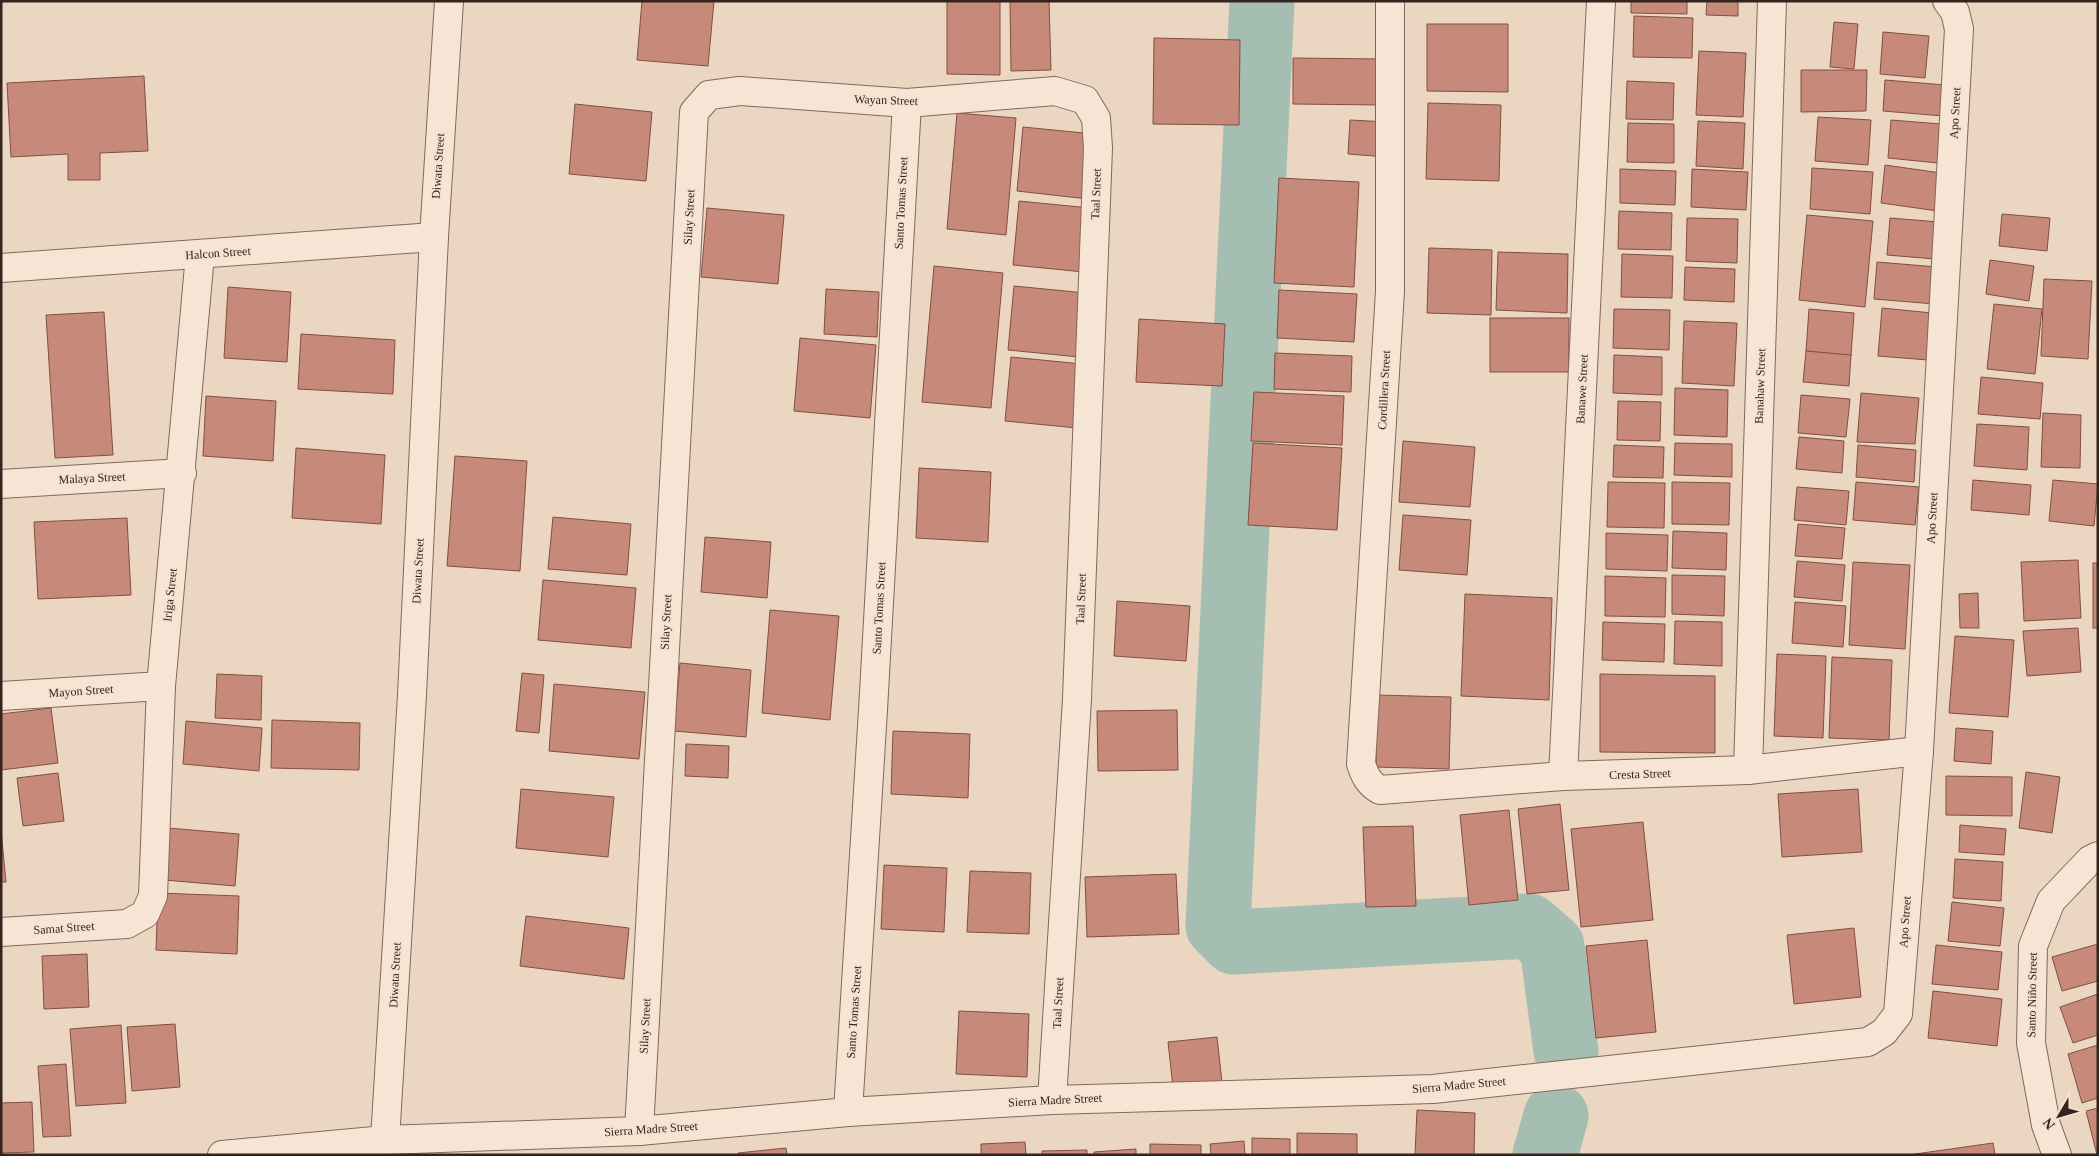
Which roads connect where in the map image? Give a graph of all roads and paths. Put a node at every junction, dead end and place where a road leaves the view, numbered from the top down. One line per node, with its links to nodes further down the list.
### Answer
1 (449, 1): 9 (street, Diwata Street)
2 (1390, 1): 19 (street, Cordillera Street)
3 (1601, 1): 18 (street, Banawe Street)
4 (1772, 1): 17 (street, Banahaw Street)
5 (1947, 1): 16 (street, Apo Street)
6 (1085, 100): 7 (street, Wayan Street); 24 (street, Taal Street)
7 (907, 102): 8 (street, Wayan Street); 25 (street, Santo Tomas Street)
8 (694, 112): 26 (street, Silay Street)
9 (434, 237): 10 (street, Halcon Street); 27 (street, Diwata Street)
10 (200, 255): 11 (street, Halcon Street); 12 (street, Iriga Street)
11 (1, 268)
12 (182, 473): 13 (street, Malaya Street); 14 (street, Iriga Street)
13 (1, 484)
14 (161, 686): 15 (street, Mayon Street); 21 (street, Iriga Street)
15 (1, 696)
16 (1919, 751): 17 (street, Cresta Street); 23 (street, Apo Street)
17 (1748, 770): 18 (street, Cresta Street)
18 (1563, 776): 19 (street, Cresta Street)
19 (1366, 778)
20 (2098, 856): 29 (street, Santo Niño Street)
21 (126, 924): 22 (street, Samat Street)
22 (1, 932)
23 (1884, 1032): 24 (street, Sierra Madre Street)
24 (1052, 1100): 25 (street, Sierra Madre Street)
25 (848, 1112): 26 (street, Sierra Madre Street)
26 (639, 1131): 27 (street, Sierra Madre Street)
27 (385, 1140): 28 (street, Sierra Madre Street)
28 (222, 1155)
29 (2057, 1155)

